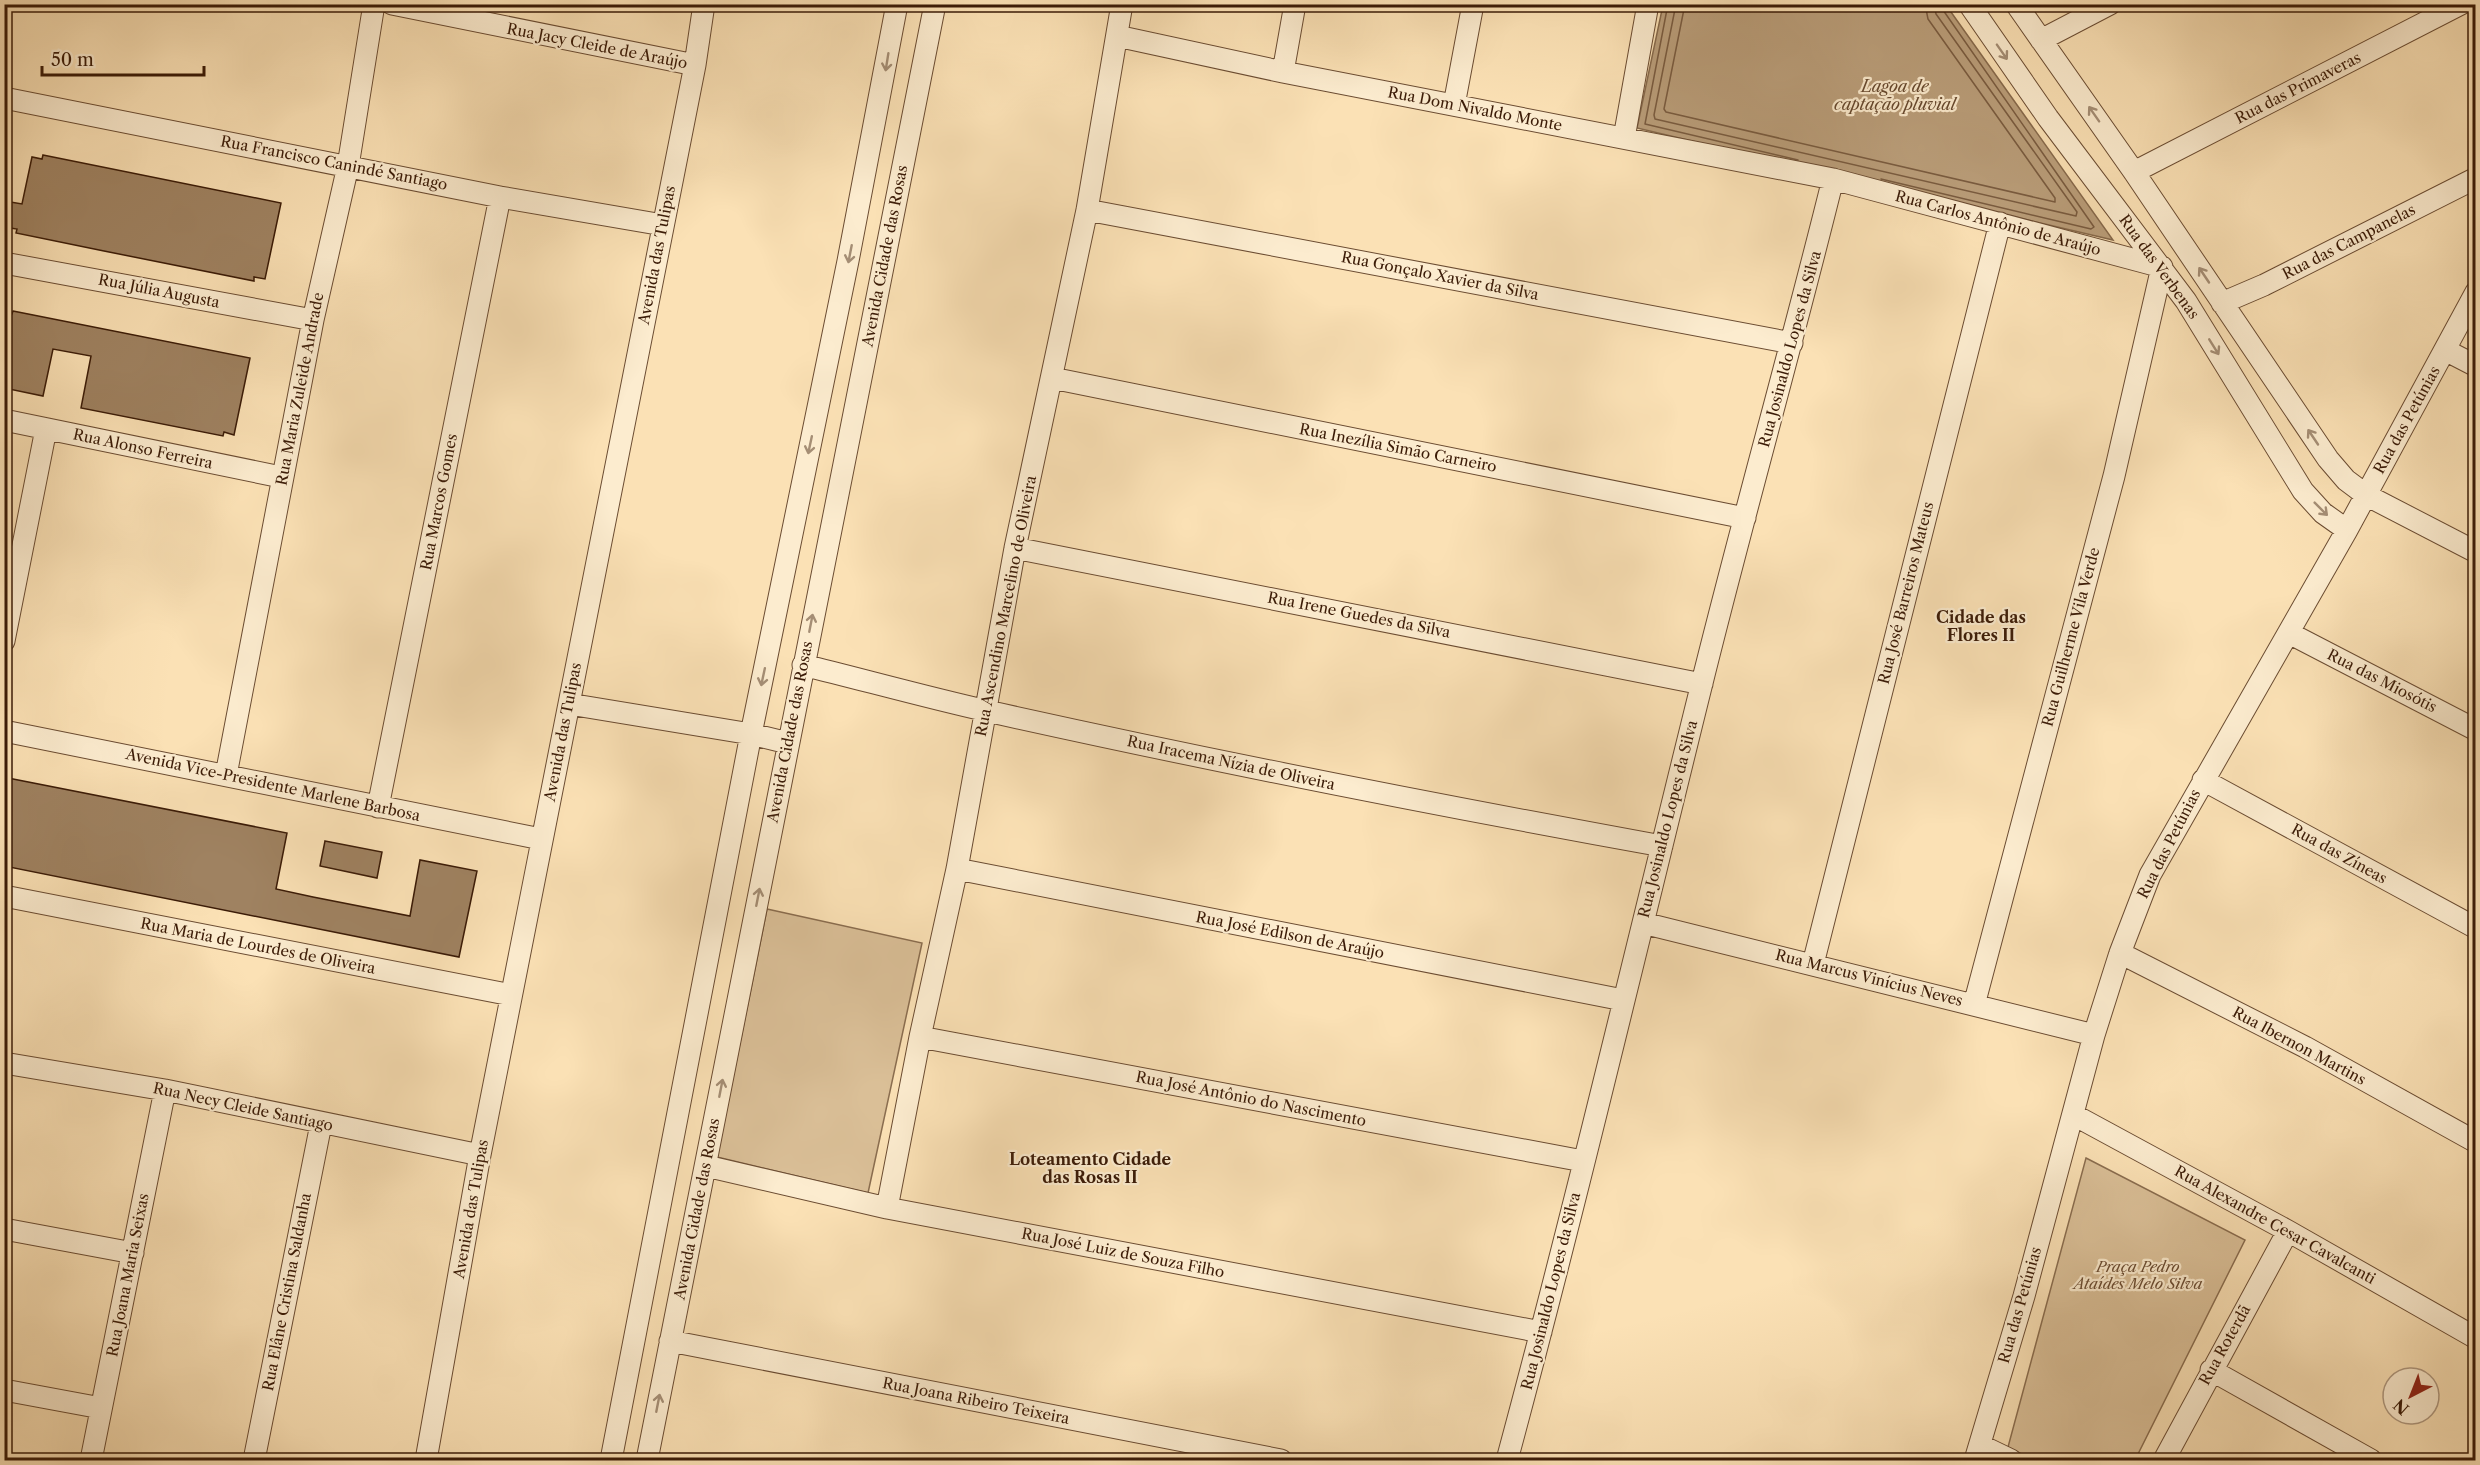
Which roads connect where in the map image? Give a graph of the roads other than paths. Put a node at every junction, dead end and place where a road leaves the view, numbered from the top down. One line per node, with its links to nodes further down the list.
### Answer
1 (374, 4): 21 (street, Rua Maria Zuleide Andrade)
2 (392, 4): 16 (street, Rua Jacy Cleide de Araújo)
3 (704, 4): 16 (street, Avenida das Tulipas)
4 (897, 4): 55 (street, one-way to 55)
5 (935, 4): 49 (street, Avenida Cidade das Rosas, one-way to 5)
6 (1122, 4): 14 (street, Rua Ascendino Marcelino de Oliveira)
7 (1295, 4): 17 (street)
8 (1473, 4): 19 (street)
9 (1648, 4): 20 (street)
10 (1969, 4): 31 (street, Rua das Verbenas, one-way to 31)
11 (2016, 4): 15 (street, Rua das Verbenas)
12 (2110, 4): 15 (street)
13 (2461, 4): 22 (street, Rua das Primaveras)
14 (1117, 36): 17 (street, Rua Dom Nivaldo Monte); 26 (street, Rua Ascendino Marcelino de Oliveira)
15 (2041, 40): 22 (street, Rua das Verbenas, one-way to 15)
16 (695, 65): 28 (street, Avenida das Tulipas)
17 (1283, 72): 19 (street, Rua Dom Nivaldo Monte)
18 (4, 98): 21 (street, Rua Francisco Canindé Santiago)
19 (1454, 105): 20 (street, Rua Dom Nivaldo Monte)
20 (1624, 138): 24 (street, Rua Dom Nivaldo Monte)
21 (348, 166): 25 (street, Rua Francisco Canindé Santiago); 34 (street, Rua Maria Zuleide Andrade)
22 (2134, 172): 29 (street, Rua das Verbenas)
23 (2475, 178): 33 (street, Rua das Campanelas)
24 (1833, 179): 27 (street, Rua Carlos Antônio de Araújo); 35 (street, Rua Josinaldo Lopes da Silva)
25 (500, 196): 28 (street, Rua Francisco Canindé Santiago); 59 (street, Rua Marcos Gomes)
26 (1087, 210): 35 (street, Rua Gonçalo Xavier da Silva); 38 (street, Rua Ascendino Marcelino de Oliveira)
27 (2000, 223): 31 (street, Rua Carlos Antônio de Araújo); 67 (street, Rua José Barreiros Mateus)
28 (663, 225): 51 (street, Avenida das Tulipas)
29 (2188, 250): 31 (street); 33 (street, Rua das Verbenas, one-way to 29)
30 (4, 262): 34 (street, Rua Júlia Augusta)
31 (2162, 267): 44 (street, Rua das Verbenas, one-way to 44); 70 (street, Rua Guilherme Vila Verde)
32 (2475, 292): 36 (street, Rua das Petúnias)
33 (2222, 303): 42 (street, Rua das Verbenas, one-way to 33)
34 (313, 320): 41 (street, Rua Maria Zuleide Andrade)
35 (1792, 343): 43 (street, Rua Josinaldo Lopes da Silva)
36 (2445, 350): 37 (street); 42 (street, Rua das Petúnias)
37 (2475, 366)
38 (1052, 378): 43 (street, Rua Inezília Simão Carneiro); 45 (street, Rua Ascendino Marcelino de Oliveira)
39 (4, 420): 40 (street, Rua Alonso Ferreira)
40 (46, 429): 41 (street, Rua Alonso Ferreira); 48 (street)
41 (281, 477): 57 (street, Rua Maria Zuleide Andrade)
42 (2366, 495): 44 (street, Rua das Petúnias); 46 (street, Rua das Verbenas)
43 (1745, 518): 50 (street, Rua Josinaldo Lopes da Silva)
44 (2346, 530): 47 (street, Rua das Petúnias)
45 (1016, 548): 50 (street, Rua Irene Guedes da Silva); 52 (street, Rua Ascendino Marcelino de Oliveira)
46 (2475, 552)
47 (2289, 633): 53 (street, Rua das Miosótis); 58 (street, Rua das Petúnias)
48 (4, 641)
49 (803, 665): 52 (street, Rua Iracema Nízia de Oliveira); 56 (street, Avenida Cidade das Rosas)
50 (1702, 684): 61 (street, Rua Josinaldo Lopes da Silva)
51 (569, 704): 55 (street); 60 (street, Avenida das Tulipas)
52 (985, 711): 61 (street, Rua Iracema Nízia de Oliveira); 62 (street, Rua Ascendino Marcelino de Oliveira)
53 (2475, 729)
54 (4, 731): 57 (street, Avenida Vice-Presidente Marlene Barbosa)
55 (751, 734): 56 (street); 95 (street)
56 (788, 743): 80 (street, Avenida Cidade das Rosas, one-way to 56)
57 (226, 775): 59 (street, Avenida Vice-Presidente Marlene Barbosa)
58 (2203, 780): 65 (street, Rua das Zíneas); 66 (street, Rua das Petúnias)
59 (378, 807): 60 (street, Avenida Vice-Presidente Marlene Barbosa)
60 (542, 839): 68 (street, Avenida das Tulipas)
61 (1662, 846): 64 (street, Rua Josinaldo Lopes da Silva)
62 (957, 869): 69 (street, Rua José Edilson de Araújo); 72 (street, Rua Ascendino Marcelino de Oliveira)
63 (4, 896): 68 (street, Rua Maria de Lourdes de Oliveira)
64 (1642, 923): 67 (street, Rua Marcus Vinícius Neves); 69 (street, Rua Josinaldo Lopes da Silva)
65 (2475, 928)
66 (2120, 953): 71 (street, Rua das Petúnias); 77 (street, Rua Ibernon Martins)
67 (1813, 964): 70 (street, Rua Marcus Vinícius Neves)
68 (511, 995): 78 (street, Avenida das Tulipas)
69 (1623, 1000): 79 (street, Rua Josinaldo Lopes da Silva)
70 (1974, 1005): 71 (street, Rua Marcus Vinícius Neves)
71 (2094, 1035): 75 (street, Rua das Petúnias)
72 (920, 1037): 79 (street, Rua José Antônio do Nascimento); 81 (street, Rua Ascendino Marcelino de Oliveira)
73 (4, 1063): 74 (street, Rua Necy Cleide Santiago)
74 (165, 1090): 76 (street, Rua Necy Cleide Santiago); 84 (street, Rua Joana Maria Seixas)
75 (2074, 1115): 83 (street, Rua Alexandre Cesar Cavalcanti); 91 (street, Rua das Petúnias)
76 (321, 1124): 78 (street, Rua Necy Cleide Santiago); 93 (street, Rua Elâne Cristina Saldanha)
77 (2475, 1142)
78 (480, 1155): 94 (street, Avenida das Tulipas)
79 (1583, 1161): 85 (street, Rua Josinaldo Lopes da Silva)
80 (706, 1166): 81 (street, Rua José Luiz de Souza Filho); 87 (street, Avenida Cidade das Rosas)
81 (887, 1208): 85 (street, Rua José Luiz de Souza Filho)
82 (4, 1229): 84 (street)
83 (2288, 1231): 86 (street, Rua Alexandre Cesar Cavalcanti); 88 (street, Rua Roterdã)
84 (133, 1253): 90 (street, Rua Joana Maria Seixas)
85 (1541, 1332): 98 (street, Rua Josinaldo Lopes da Silva)
86 (2475, 1338)
87 (670, 1341): 96 (street, Avenida Cidade das Rosas, one-way to 87); 97 (street, Rua Joana Ribeiro Teixeira)
88 (2211, 1370): 100 (street, Rua Roterdã); 101 (street)
89 (4, 1390): 90 (street)
90 (101, 1407): 92 (street, Rua Joana Maria Seixas)
91 (1978, 1453): 99 (street)
92 (91, 1461)
93 (254, 1461)
94 (426, 1461)
95 (611, 1461)
96 (647, 1461)
97 (1281, 1461)
98 (1507, 1461)
99 (2011, 1461)
100 (2164, 1461)
101 (2371, 1461)

